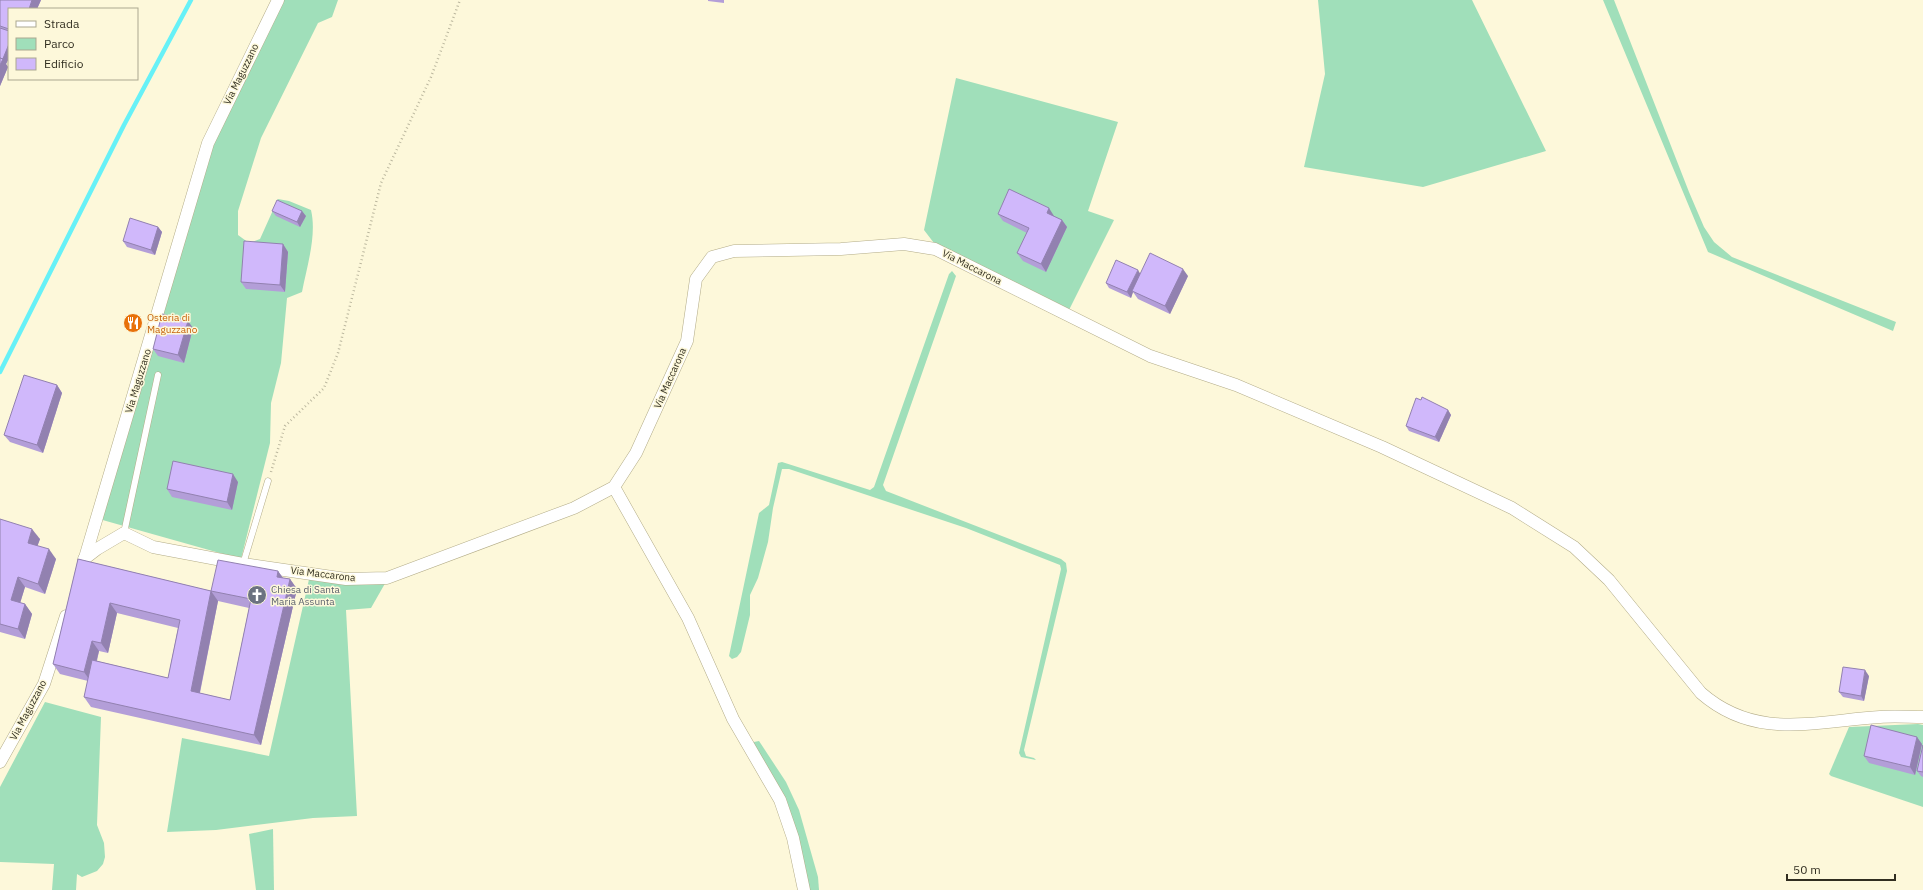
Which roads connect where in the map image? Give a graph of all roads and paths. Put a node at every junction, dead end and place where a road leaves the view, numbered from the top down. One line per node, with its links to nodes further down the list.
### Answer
1 (278, 0): 7 (street, Via Maguzzano)
2 (460, 0): 4 (path)
3 (158, 375): 6 (lane)
4 (268, 481): 8 (lane)
5 (614, 487): 8 (street, Via Maccarona); 11 (street, Via Maccarona); 13 (street)
6 (124, 533): 7 (street); 8 (street, Via Maccarona)
7 (84, 560): 9 (street, Via Maguzzano)
8 (243, 564)
9 (79, 574)
10 (70, 603): 12 (street, Via Maguzzano)
11 (1923, 717)
12 (0, 762)
13 (804, 890)

